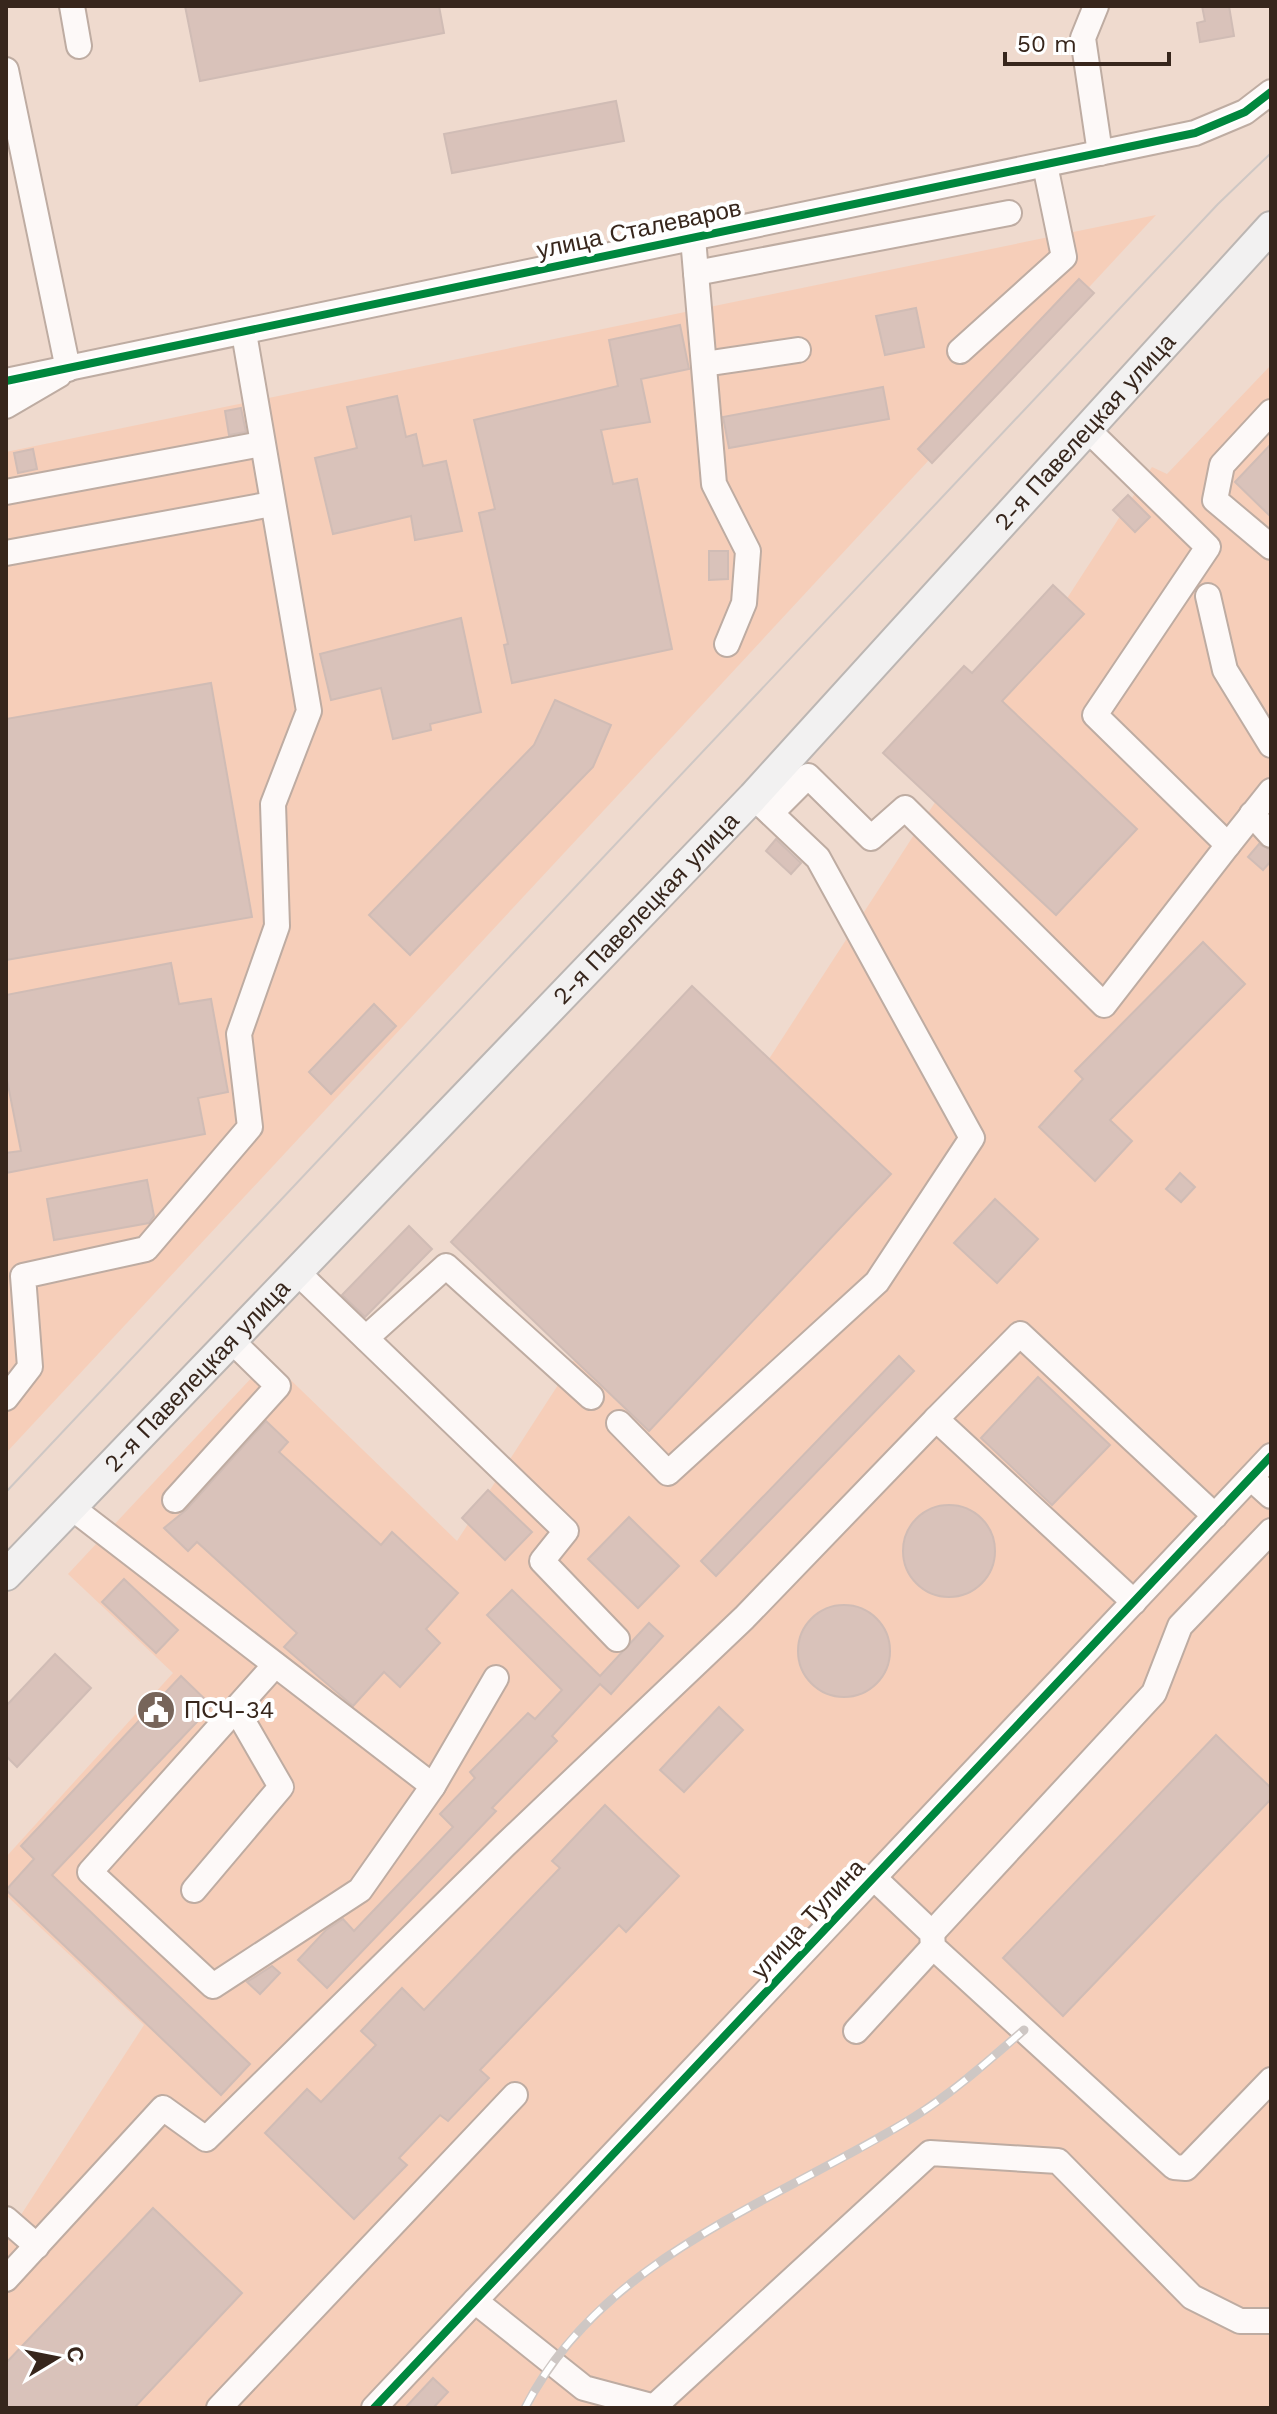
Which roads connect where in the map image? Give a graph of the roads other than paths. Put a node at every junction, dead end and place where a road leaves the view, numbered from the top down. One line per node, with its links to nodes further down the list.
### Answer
1 (72, 6): 3 (street)
2 (1096, 6): 6 (street)
3 (79, 46)
4 (7, 80): 16 (street)
5 (1271, 92): 6 (street, улица Сталеваров)
6 (1100, 153): 7 (street, улица Сталеваров)
7 (1045, 165): 10 (street, улица Сталеваров); 14 (street)
8 (1009, 213): 11 (street)
9 (1271, 227): 20 (main road, 2-я Павелецкая улица)
10 (693, 238): 11 (street); 12 (street, улица Сталеваров)
11 (696, 273): 15 (street)
12 (244, 333): 16 (street, улица Сталеваров); 21 (street)
13 (798, 350): 15 (street)
14 (960, 351)
15 (704, 364): 27 (street)
16 (68, 369): 17 (street, улица Сталеваров); 18 (street, улица Сталеваров)
17 (6, 381)
18 (6, 406)
19 (1271, 412): 24 (street)
20 (1087, 429): 30 (main road, 2-я Павелецкая улица); 33 (street)
21 (261, 444): 22 (street); 23 (street)
22 (6, 492)
23 (272, 504): 25 (street); 38 (street)
24 (1271, 547)
25 (6, 553)
26 (1208, 596): 28 (street)
27 (727, 644)
28 (1271, 745)
29 (1271, 791): 31 (street)
30 (762, 805): 33 (street); 34 (main road, 2-я Павелецкая улица); 40 (street)
31 (1252, 814): 32 (street); 33 (street)
32 (1271, 835)
33 (1228, 845)
34 (297, 1272): 35 (street); 36 (main road, 2-я Павелецкая улица)
35 (366, 1338): 37 (street); 50 (street)
36 (231, 1340): 44 (street); 45 (main road, 2-я Павелецкая улица)
37 (591, 1397)
38 (6, 1398)
39 (936, 1419): 46 (street); 49 (street); 62 (street)
40 (619, 1423)
41 (1271, 1456): 42 (street, улица Тулина)
42 (1251, 1478): 43 (street); 46 (street, улица Тулина)
43 (1271, 1496)
44 (175, 1500)
45 (71, 1507): 48 (main road, 2-я Павелецкая улица); 51 (street)
46 (1215, 1516): 49 (street, улица Тулина)
47 (1271, 1531): 57 (street)
48 (6, 1575)
49 (1134, 1602): 55 (street, улица Тулина)
50 (617, 1639)
51 (275, 1665): 53 (street); 54 (street)
52 (496, 1678): 54 (street)
53 (236, 1709): 54 (street); 56 (street)
54 (433, 1786)
55 (874, 1878): 57 (street); 64 (street, улица Тулина)
56 (194, 1890)
57 (932, 1940): 58 (street); 59 (street)
58 (856, 2031)
59 (1271, 2080)
60 (515, 2095): 67 (street)
61 (6, 2219): 62 (street)
62 (37, 2246): 63 (street)
63 (6, 2279)
64 (475, 2301): 66 (street); 68 (street, улица Тулина)
65 (1271, 2321): 66 (street)
66 (658, 2407)
67 (219, 2408)
68 (374, 2408)

